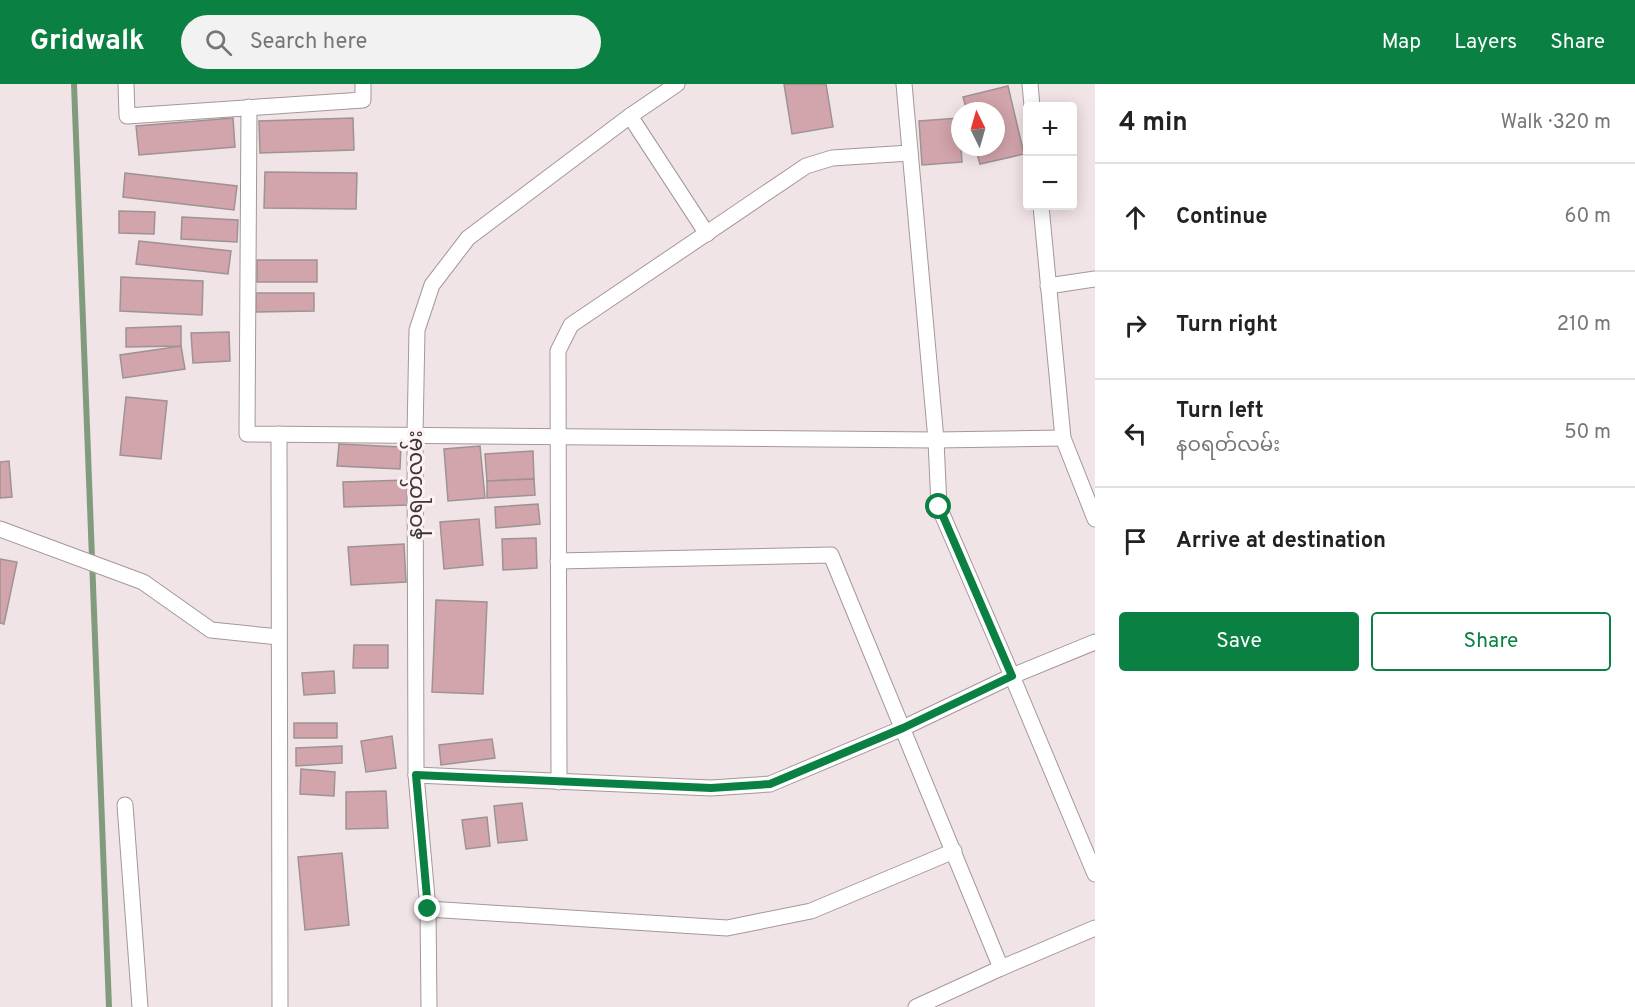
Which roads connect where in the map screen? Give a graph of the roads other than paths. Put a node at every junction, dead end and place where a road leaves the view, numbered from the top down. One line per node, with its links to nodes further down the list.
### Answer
1 (126, 84): 7 (street)
2 (363, 84): 7 (street)
3 (677, 84): 8 (street, နဝရတ်လမ်း)
4 (904, 84): 9 (street)
5 (1030, 84): 6 (street)
6 (1032, 102)
7 (249, 107): 14 (street)
8 (630, 116): 11 (street); 15 (street, နဝရတ်လမ်း)
9 (910, 153): 11 (street); 18 (street)
10 (1041, 210): 13 (street)
11 (707, 234): 16 (street)
12 (1095, 279): 13 (street)
13 (1048, 286): 17 (street)
14 (279, 434): 15 (street); 22 (street)
15 (415, 435): 16 (street); 26 (street, နဝရတ်လမ်း)
16 (558, 436): 18 (street); 21 (street)
17 (1063, 438): 18 (street); 19 (street)
18 (936, 440): 24 (street)
19 (1095, 519)
20 (0, 530): 22 (street)
21 (558, 561): 25 (street); 27 (street)
22 (279, 637): 35 (street)
23 (1095, 642): 24 (street)
24 (1012, 676): 25 (street); 30 (street)
25 (903, 728): 27 (street); 29 (street)
26 (416, 775): 27 (street); 31 (street, နဝရတ်လမ်း)
27 (559, 782)
28 (125, 805): 34 (street)
29 (954, 851): 31 (street); 33 (street)
30 (1095, 874)
31 (428, 909): 36 (street, နဝရတ်လမ်း)
32 (1095, 928): 33 (street)
33 (1002, 968): 37 (street)
34 (140, 1007)
35 (280, 1007)
36 (429, 1007)
37 (916, 1007)

